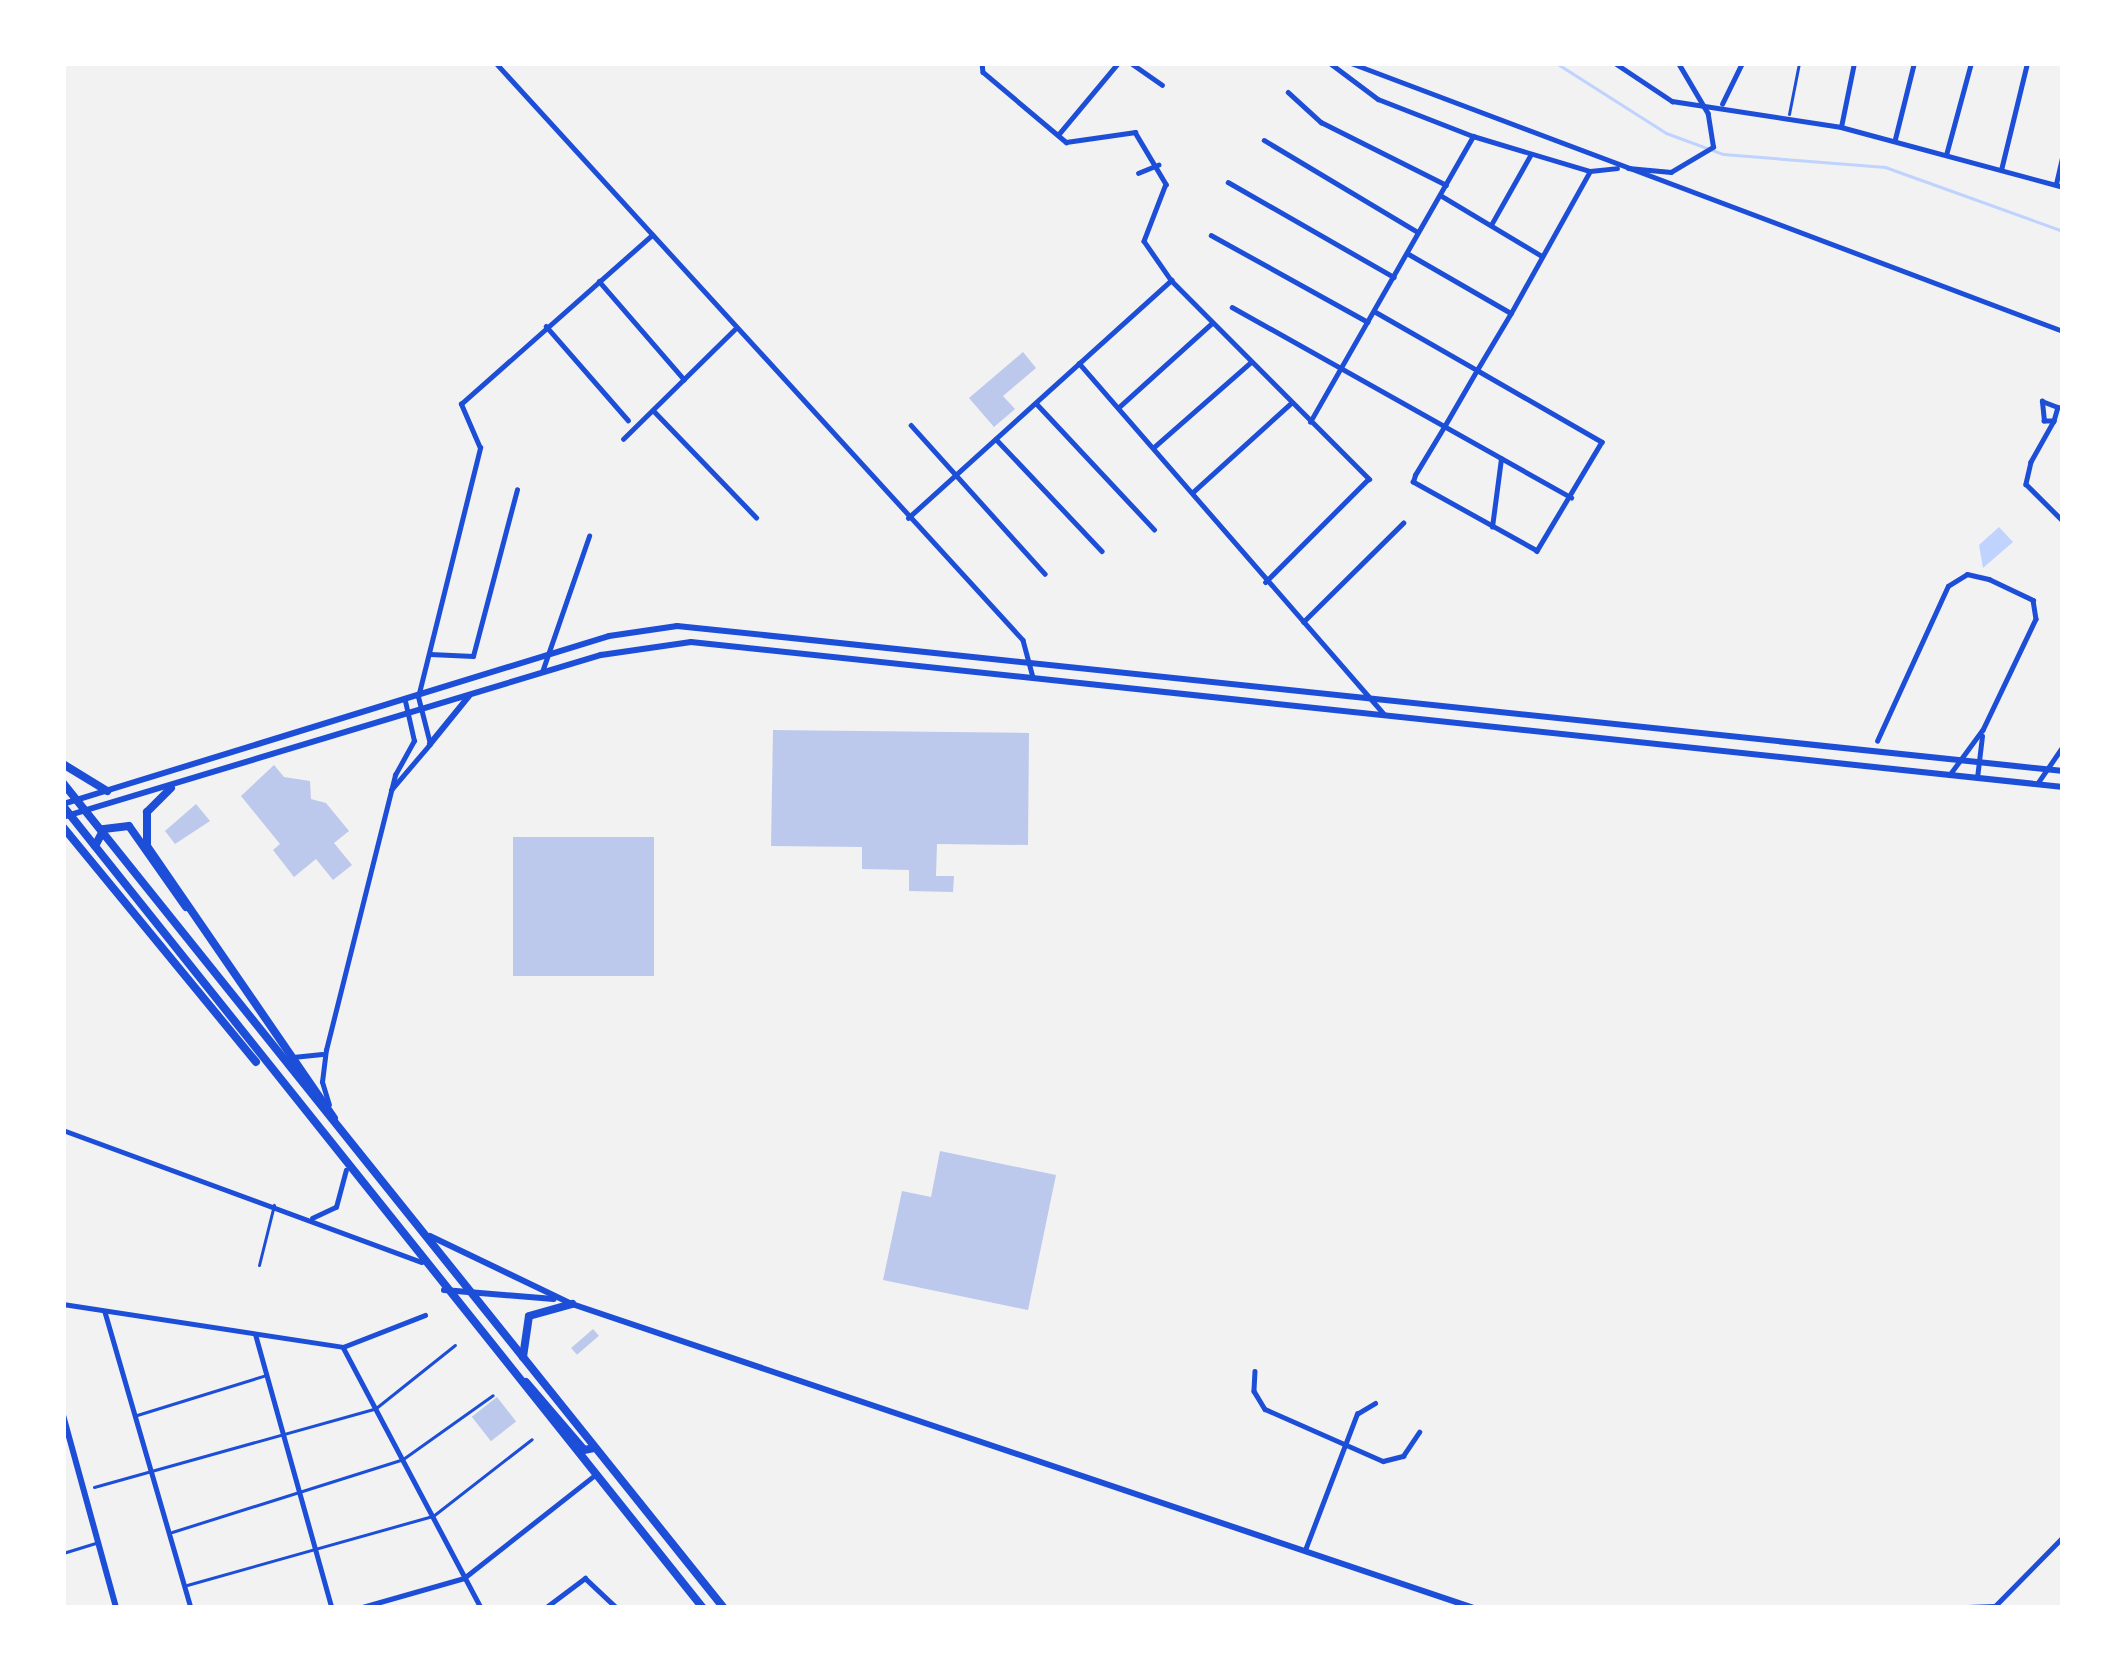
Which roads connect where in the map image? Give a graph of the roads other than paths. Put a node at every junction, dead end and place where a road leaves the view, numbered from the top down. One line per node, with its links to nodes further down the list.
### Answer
1 (496, 63): 37 (street)
2 (982, 63): 19 (street)
3 (1118, 63): 19 (street)
4 (1131, 63): 14 (street)
5 (1330, 63): 20 (street)
6 (1351, 63): 27 (street)
7 (1678, 63): 16 (street)
8 (1742, 63): 17 (street)
9 (1854, 63): 18 (street)
10 (1914, 63): 22 (street)
11 (1971, 63): 25 (street)
12 (2027, 63): 28 (street)
13 (1620, 64): 16 (street)
14 (1162, 85)
15 (1288, 92): 32 (street)
16 (1696, 101): 17 (street); 27 (street)
17 (1722, 104): 18 (street)
18 (1840, 127): 22 (street)
19 (1058, 135): 26 (street)
20 (1473, 136): 24 (street); 32 (street)
21 (1264, 140): 36 (street)
22 (1895, 140): 25 (street)
23 (2063, 153): 33 (street)
24 (1532, 154): 29 (street); 35 (street)
25 (1946, 155): 28 (street)
26 (1158, 165): 30 (street); 43 (street)
27 (1621, 167): 29 (street); 51 (street)
28 (2001, 170): 33 (street)
29 (1590, 171): 40 (street)
30 (1138, 173)
31 (1228, 182): 41 (street)
32 (1446, 185): 34 (street)
33 (2059, 186)
34 (1440, 195): 35 (street); 36 (street)
35 (1491, 226): 40 (street)
36 (1418, 232): 39 (street)
37 (652, 235): 42 (street); 50 (street)
38 (1210, 235): 48 (street)
39 (1407, 254): 41 (street); 46 (street)
40 (1542, 256): 46 (street)
41 (1394, 277): 45 (street)
42 (599, 280): 49 (street); 56 (street)
43 (1171, 280): 47 (street); 53 (street)
44 (1232, 308): 54 (street)
45 (1374, 311): 48 (street); 55 (street)
46 (1510, 313): 55 (street)
47 (1213, 322): 52 (street); 59 (street)
48 (1368, 322): 54 (street)
49 (545, 326): 61 (street); 89 (street)
50 (734, 330): 56 (street); 75 (street)
51 (2063, 331)
52 (1251, 362): 58 (street); 68 (street)
53 (1079, 363): 57 (street); 59 (street)
54 (1343, 368): 63 (street); 65 (street)
55 (1477, 370): 65 (street); 73 (street)
56 (684, 379): 60 (street)
57 (1036, 403): 66 (street); 79 (street)
58 (1291, 403): 63 (street); 72 (street)
59 (1118, 408): 68 (street)
60 (653, 410): 67 (street); 74 (street)
61 (628, 420)
62 (2054, 421): 76 (street)
63 (1310, 422): 83 (street)
64 (910, 425): 70 (street)
65 (1444, 428): 69 (street); 78 (street)
66 (996, 439): 70 (street); 81 (street)
67 (623, 440)
68 (1154, 448): 72 (street)
69 (1501, 459): 73 (street); 78 (street)
70 (956, 474): 75 (street); 82 (street)
71 (517, 490): 89 (street)
72 (1192, 492): 83 (street)
73 (1571, 497): 78 (street)
74 (756, 517)
75 (908, 518): 91 (street)
76 (2063, 521)
77 (1403, 524): 84 (street)
78 (1492, 527)
79 (1154, 529)
80 (589, 536): 90 (street)
81 (1102, 551)
82 (1045, 574)
83 (1266, 581): 84 (street)
84 (1303, 622): 95 (street)
85 (699, 626): 86 (street); 87 (street); 91 (street)
86 (660, 627): 88 (street); 90 (street)
87 (698, 642): 88 (street); 93 (street)
88 (655, 644): 92 (street)
89 (429, 653): 96 (street)
90 (548, 655): 92 (street); 96 (street)
91 (1031, 660): 93 (street); 95 (street)
92 (542, 672): 94 (street)
93 (1033, 677): 100 (street)
94 (470, 694): 98 (street); 104 (street)
95 (1368, 695): 100 (street); 102 (street)
96 (418, 697): 97 (street); 98 (street)
97 (405, 701): 99 (street); 119 (street)
98 (423, 710): 99 (street); 104 (street)
99 (410, 715): 116 (street); 118 (street)
100 (1385, 715): 106 (street)
101 (1983, 730): 103 (street); 107 (street); 108 (street)
102 (1717, 734): 106 (street); 107 (street)
103 (1876, 741)
104 (430, 744): 118 (street)
105 (2063, 746): 110 (street)
106 (1710, 750): 112 (street)
107 (1963, 759): 108 (street); 112 (street)
108 (1977, 761): 110 (street); 113 (street)
109 (63, 764): 119 (highway)
110 (2048, 769): 111 (street); 115 (street)
111 (2063, 771)
112 (1950, 776): 113 (street)
113 (1976, 778): 115 (street)
114 (63, 783): 130 (highway)
115 (2037, 784): 117 (street)
116 (171, 788): 121 (street); 124 (highway)
117 (2063, 788)
118 (391, 790): 125 (street)
119 (107, 791): 120 (street)
120 (63, 805): 128 (highway)
121 (63, 817)
122 (63, 827): 123 (highway)
123 (101, 872): 124 (highway); 128 (highway)
124 (202, 927): 126 (highway)
125 (326, 1050): 126 (street); 127 (street)
126 (292, 1056): 127 (highway)
127 (329, 1105): 130 (highway)
128 (312, 1126): 131 (highway)
129 (63, 1130): 132 (street)
130 (340, 1130): 134 (highway)
131 (346, 1170): 133 (street); 135 (highway)
132 (274, 1205): 133 (street); 136 (lane)
133 (312, 1218): 135 (street)
134 (423, 1230): 138 (highway); 139 (street)
135 (422, 1262): 137 (highway)
136 (259, 1265)
137 (444, 1289): 138 (street); 148 (highway)
138 (470, 1292): 139 (street); 147 (highway)
139 (560, 1299): 141 (street)
140 (63, 1304): 142 (street)
141 (572, 1304): 147 (highway); 172 (street)
142 (105, 1312): 144 (street); 155 (street)
143 (425, 1315): 146 (street)
144 (256, 1334): 146 (street); 150 (street)
145 (455, 1345): 153 (lane)
146 (343, 1347): 153 (street)
147 (523, 1358): 160 (highway)
148 (511, 1370): 160 (highway); 164 (highway)
149 (1255, 1371): 159 (street)
150 (267, 1375): 155 (lane); 157 (street)
151 (493, 1395): 162 (lane)
152 (1375, 1403): 159 (street)
153 (376, 1408): 157 (lane); 162 (street)
154 (63, 1415): 161 (street)
155 (136, 1415): 163 (street)
156 (1420, 1432): 159 (street)
157 (284, 1436): 163 (lane); 166 (street)
158 (532, 1439): 167 (lane)
159 (1347, 1445): 172 (street)
160 (594, 1448): 185 (highway)
161 (67, 1451): 170 (street)
162 (403, 1459): 166 (lane); 167 (street)
163 (152, 1472): 165 (lane); 168 (street)
164 (596, 1474): 174 (street); 184 (highway)
165 (94, 1487)
166 (299, 1492): 168 (lane); 171 (street)
167 (433, 1516): 171 (lane); 174 (street)
168 (172, 1532): 175 (street)
169 (2063, 1537): 176 (street)
170 (95, 1544): 173 (lane); 177 (street)
171 (316, 1550): 175 (lane); 179 (street)
172 (1305, 1551): 186 (street)
173 (63, 1553)
174 (464, 1578): 180 (street); 181 (street)
175 (185, 1586): 178 (street)
176 (1994, 1607): 187 (street)
177 (116, 1608)
178 (191, 1608)
179 (332, 1608)
180 (359, 1608)
181 (481, 1608)
182 (545, 1608): 183 (street)
183 (617, 1608)
184 (703, 1608)
185 (724, 1608)
186 (1474, 1608)
187 (1941, 1608)

